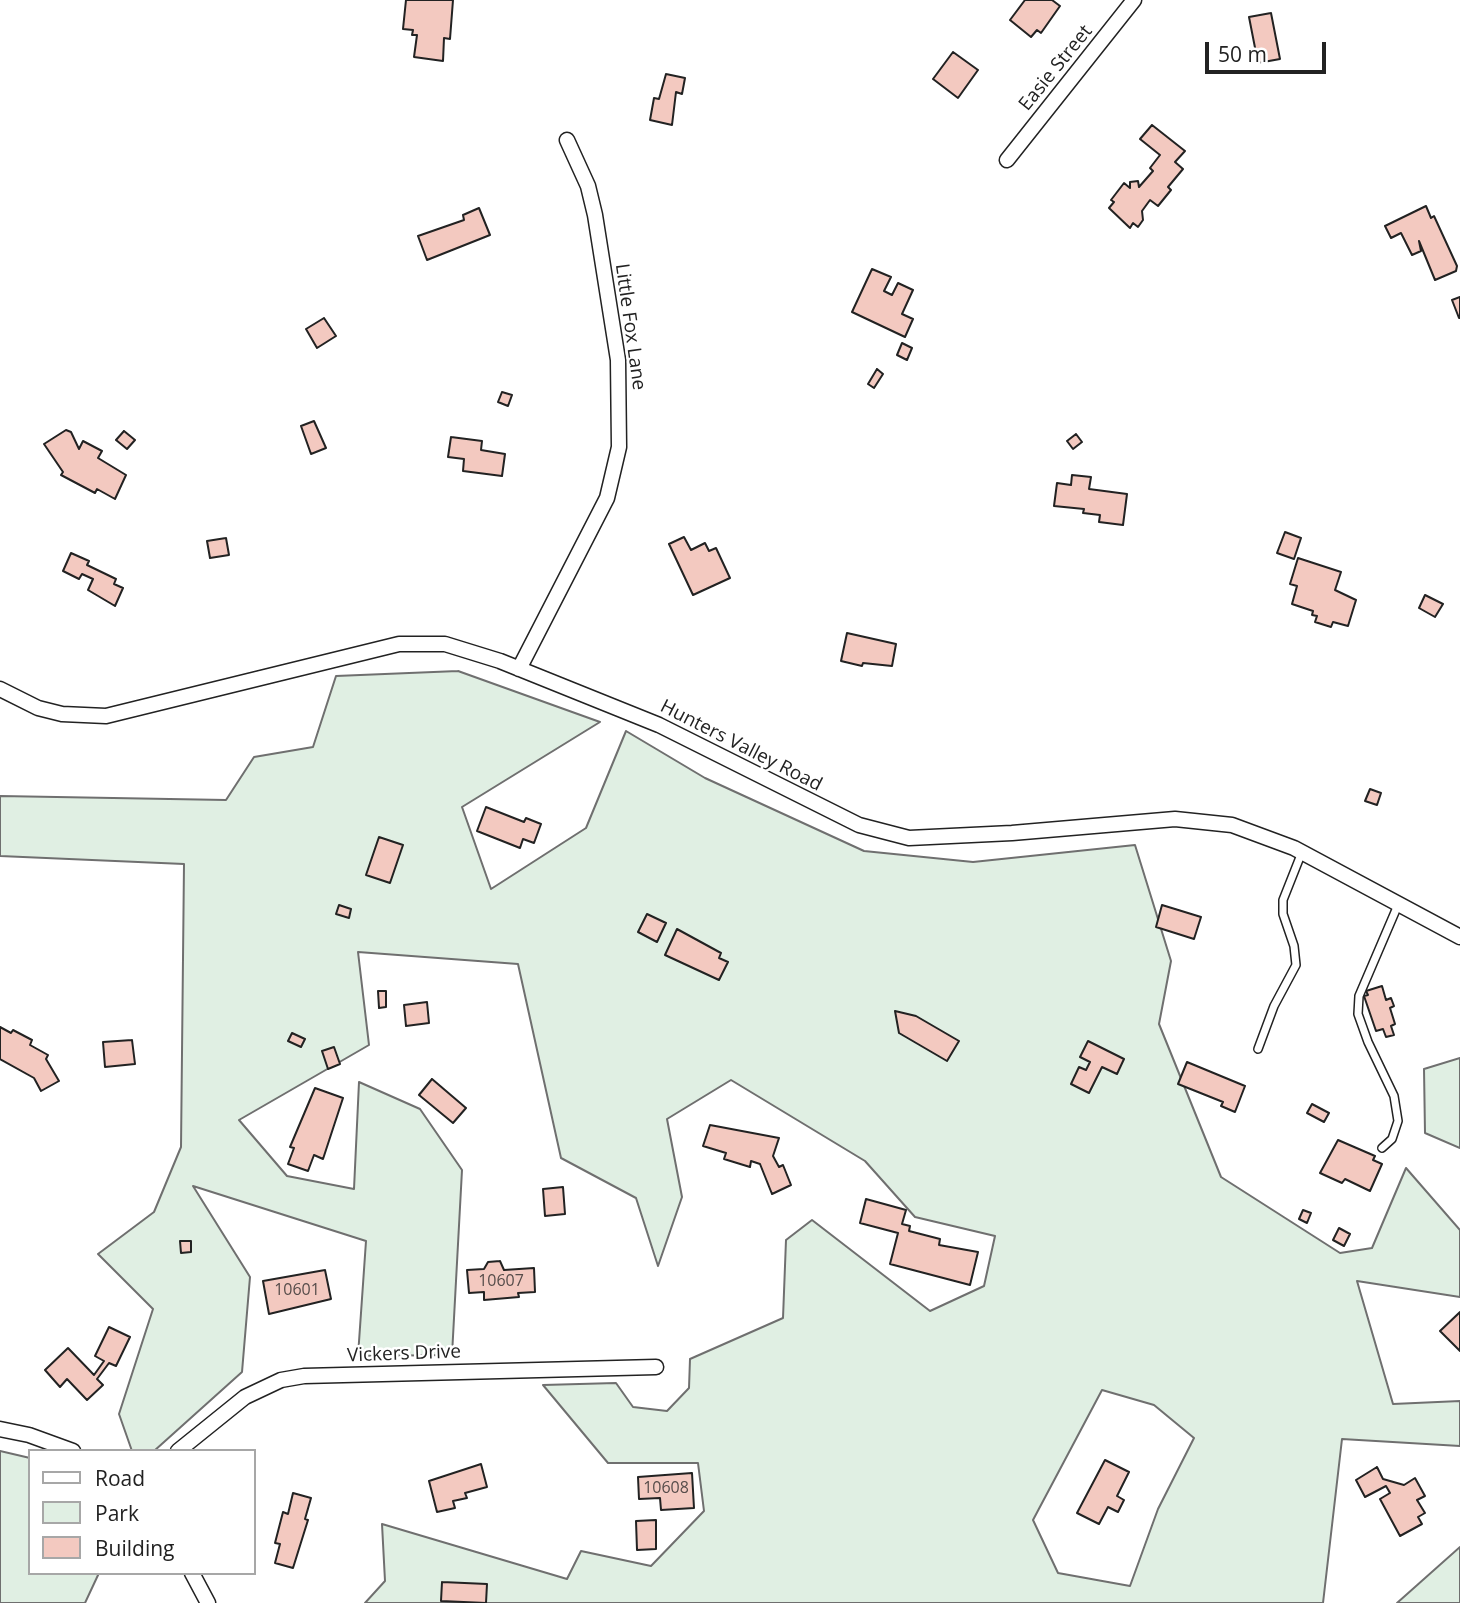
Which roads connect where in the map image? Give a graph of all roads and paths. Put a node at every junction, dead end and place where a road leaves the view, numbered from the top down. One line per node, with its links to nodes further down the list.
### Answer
1 (1134, 0): 3 (street, Easie Street)
2 (567, 140): 4 (street, Little Fox Lane)
3 (1007, 160)
4 (519, 669): 5 (street, Hunters Valley Road); 6 (street, Hunters Valley Road)
5 (0, 690)
6 (1302, 852): 7 (street, Hunters Valley Road); 9 (lane)
7 (1398, 905): 8 (street, Hunters Valley Road); 10 (lane)
8 (1460, 937)
9 (1258, 1049)
10 (1382, 1148)
11 (656, 1367): 14 (street, Vickers Drive)
12 (0, 1429): 13 (street)
13 (68, 1449)
14 (180, 1449)
15 (193, 1575): 16 (street)
16 (208, 1603)

